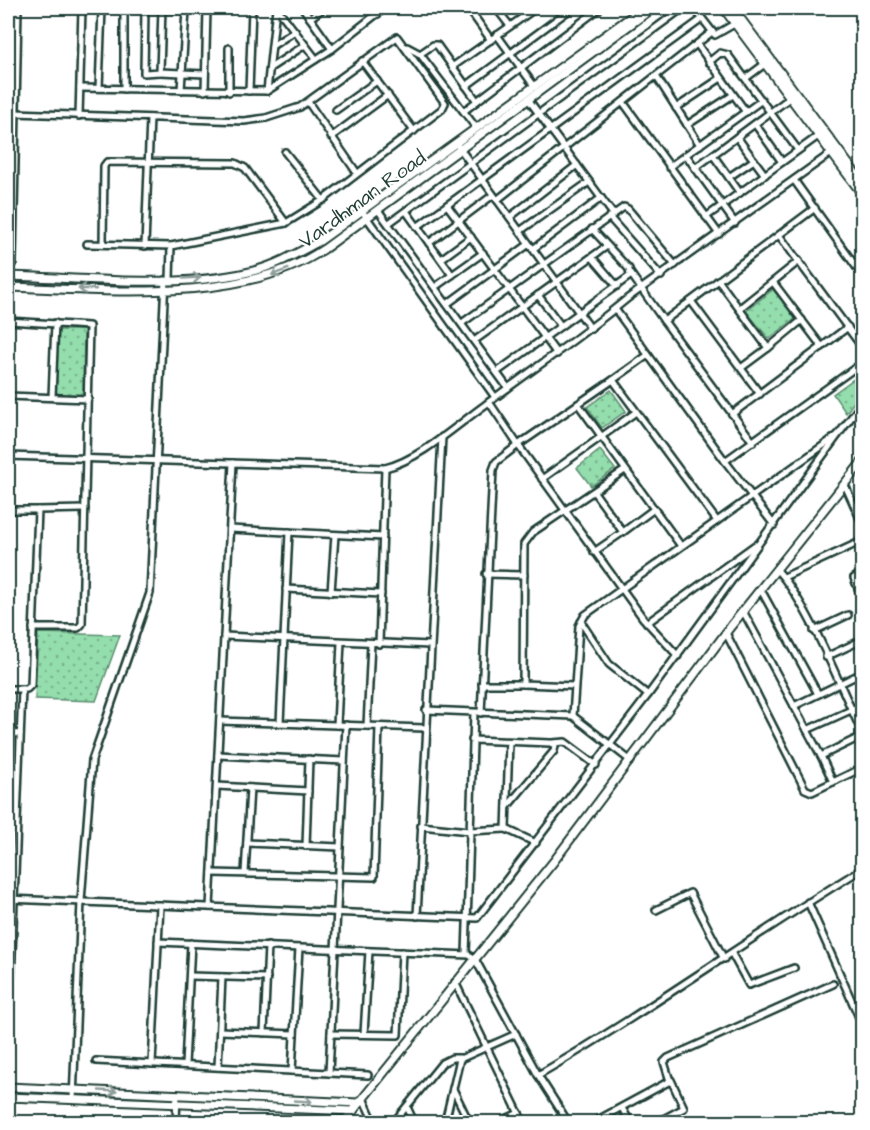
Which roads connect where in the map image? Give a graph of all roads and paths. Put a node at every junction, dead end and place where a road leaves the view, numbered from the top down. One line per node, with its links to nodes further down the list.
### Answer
1 (12, 8): 91 (street)
2 (18, 8): 81 (street)
3 (82, 8): 4 (street); 60 (street)
4 (102, 8): 5 (street); 61 (street)
5 (124, 8): 6 (street); 62 (street)
6 (145, 8): 7 (street); 51 (street)
7 (162, 8): 26 (street); 51 (street)
8 (252, 8): 65 (street)
9 (277, 8): 32 (street); 38 (street)
10 (303, 8): 28 (street)
11 (324, 8): 28 (street)
12 (373, 8): 27 (street)
13 (382, 8): 27 (street)
14 (468, 8): 35 (street)
15 (496, 8): 31 (street)
16 (536, 8): 31 (street)
17 (572, 8): 42 (street)
18 (600, 8): 50 (street)
19 (642, 8): 59 (street, Vardhman Road)
20 (653, 8): 71 (street, Vardhman Road)
21 (683, 8): 79 (street)
22 (694, 8): 29 (street)
23 (724, 8): 30 (main road)
24 (732, 8): 90 (main road)
25 (207, 9): 26 (street); 53 (street)
26 (186, 10): 52 (street)
27 (378, 13): 41 (street)
28 (310, 18): 41 (street)
29 (702, 19): 33 (street); 87 (street)
30 (736, 23): 33 (street); 47 (main road)
31 (510, 26): 34 (street)
32 (295, 31): 36 (street); 38 (street)
33 (712, 32): 37 (street)
34 (497, 35): 35 (street); 42 (street)
35 (491, 40): 48 (street)
36 (305, 45): 44 (street); 49 (street)
37 (697, 45): 46 (street); 54 (street)
38 (272, 46): 49 (street)
39 (406, 47): 43 (street); 45 (street); 89 (street)
40 (230, 48): 67 (street)
41 (332, 49): 44 (street)
42 (510, 53): 50 (street); 58 (street)
43 (420, 54): 48 (street); 78 (street)
44 (316, 59): 66 (street)
45 (362, 61): 57 (street); 74 (street)
46 (709, 62): 55 (street); 56 (street)
47 (766, 63): 56 (street); 70 (main road)
48 (452, 67): 58 (street)
49 (270, 68): 66 (street)
50 (521, 69): 59 (street); 73 (street)
51 (160, 72): 52 (street)
52 (182, 73): 53 (street); 63 (street)
53 (205, 74): 64 (street)
54 (656, 76): 75 (street); 76 (street)
55 (721, 78): 69 (street); 76 (street)
56 (746, 78): 72 (street)
57 (377, 81): 68 (street); 77 (street)
58 (466, 86): 73 (street)
59 (534, 87): 88 (street, Vardhman Road)
60 (80, 88): 61 (street); 83 (street)
61 (99, 88): 62 (street)
62 (124, 89): 63 (street)
63 (181, 90): 64 (street)
64 (205, 91): 67 (street)
65 (249, 91): 66 (street); 67 (street)
66 (267, 91)
67 (229, 92)
68 (388, 95): 89 (street); 92 (street)
69 (733, 95): 80 (street); 86 (street)
70 (791, 97): 82 (street); 90 (main road)
71 (528, 99): 79 (street); 95 (street, Vardhman Road)
72 (762, 100): 80 (street); 82 (street)
73 (477, 101): 78 (street)
74 (308, 102): 84 (street); 92 (street)
75 (622, 102): 96 (street); 107 (street)
76 (676, 108): 86 (street)
77 (336, 110)
78 (464, 111): 88 (street)
79 (538, 112): 87 (street); 105 (street)
80 (746, 112): 94 (street)
81 (15, 113): 83 (street); 153 (street)
82 (771, 113): 85 (street); 97 (street)
83 (79, 116): 84 (street)
84 (150, 118): 103 (street)
85 (755, 124): 93 (street); 104 (street)
86 (687, 125): 94 (street)
87 (550, 128): 96 (street); 112 (street)
88 (477, 129): 95 (street, Vardhman Road)
89 (414, 131): 109 (street)
90 (822, 133): 97 (street); 98 (main road)
91 (8, 134)
92 (331, 137): 109 (street)
93 (737, 137): 101 (street); 102 (street)
94 (700, 145): 100 (street)
95 (459, 146): 105 (street); 124 (street, Vardhman Road); 125 (street, Vardhman Road)
96 (565, 148): 106 (street); 118 (street)
97 (798, 150): 104 (street)
98 (835, 150): 113 (street); 115 (main road); 117 (main road)
99 (285, 152): 120 (street)
100 (686, 155): 107 (street); 108 (street)
101 (713, 155): 108 (street); 111 (street)
102 (754, 160): 110 (street); 111 (street)
103 (148, 162): 133 (street); 143 (street); 144 (street)
104 (782, 162): 110 (street)
105 (470, 163): 112 (street); 126 (street)
106 (578, 165): 114 (street); 128 (street)
107 (669, 167): 129 (street)
108 (695, 168): 122 (street)
109 (357, 173): 120 (street)
110 (765, 175): 116 (street)
111 (729, 177): 116 (street)
112 (482, 179): 118 (street); 121 (street)
113 (794, 180): 123 (street); 132 (street)
114 (589, 182): 119 (street); 137 (street)
115 (862, 183)
116 (740, 193): 122 (street)
117 (862, 193)
118 (495, 197): 128 (street); 131 (street)
119 (601, 198): 127 (street); 146 (street)
120 (323, 200): 133 (street)
121 (447, 204): 131 (street); 135 (street)
122 (723, 206): 129 (street); 132 (street)
123 (815, 208): 139 (street); 157 (street)
124 (378, 210): 130 (street, Vardhman Road); 134 (street)
125 (362, 211): 130 (street); 161 (street, Vardhman Road, one-way to 125)
126 (406, 211): 134 (street); 135 (street)
127 (611, 216): 136 (street); 154 (street); 160 (street)
128 (510, 217): 137 (street)
129 (706, 217): 138 (street)
130 (367, 219): 168 (street, Vardhman Road, one-way to 168); 201 (street)
131 (459, 221): 140 (street); 141 (street)
132 (735, 223): 138 (street)
133 (286, 224): 145 (street)
134 (388, 224): 167 (street)
135 (417, 226): 141 (street)
136 (592, 229): 147 (street); 152 (street)
137 (520, 231): 146 (street)
138 (719, 234): 154 (street)
139 (779, 234): 151 (street); 162 (street)
140 (471, 237): 148 (street); 150 (street)
141 (429, 243): 150 (street)
142 (87, 244): 143 (street)
143 (103, 244): 144 (street)
144 (145, 246): 145 (street)
145 (171, 246): 161 (street)
146 (531, 246): 152 (street); 155 (street)
147 (608, 246): 149 (street); 156 (street)
148 (483, 253): 155 (street); 158 (street)
149 (592, 257): 163 (street); 165 (street)
150 (441, 259): 158 (street)
151 (799, 261): 164 (street); 184 (street)
152 (544, 264): 163 (street); 169 (street)
153 (9, 265): 159 (street)
154 (675, 266): 160 (street)
155 (495, 269): 169 (street); 173 (street)
156 (631, 274): 165 (street); 170 (street)
157 (862, 274)
158 (452, 275): 167 (street)
159 (9, 276): 161 (street, Vardhman Road); 166 (street)
160 (661, 276): 170 (street)
161 (167, 280): 168 (street)
162 (718, 280): 172 (street); 175 (street)
163 (557, 282): 171 (street); 177 (street)
164 (773, 282): 175 (street); 178 (street)
165 (617, 286): 177 (street)
166 (9, 287): 168 (street, Vardhman Road, one-way to 166)
167 (435, 287): 173 (street)
168 (164, 289): 215 (street)
169 (510, 289): 174 (street); 182 (street)
170 (641, 289): 176 (street); 180 (street)
171 (538, 295): 174 (street); 183 (street)
172 (692, 301): 180 (street); 194 (street)
173 (447, 304): 182 (street)
174 (522, 306): 186 (street); 187 (street)
175 (740, 308): 190 (street)
176 (615, 309): 185 (street); 192 (street)
177 (579, 313): 183 (street); 185 (street)
178 (802, 320): 188 (street); 190 (street)
179 (8, 321): 181 (street)
180 (664, 321): 207 (street)
181 (55, 323): 200 (street); 202 (street)
182 (462, 323): 187 (street)
183 (561, 326): 186 (street)
184 (848, 327): 188 (street); 189 (street)
185 (591, 329): 191 (street)
186 (545, 337): 191 (street); 195 (street)
187 (474, 341): 195 (street)
188 (822, 347): 198 (street)
189 (862, 347)
190 (768, 348): 194 (street)
191 (557, 354): 197 (street)
192 (648, 355): 196 (street); 216 (street)
193 (862, 363): 211 (street)
194 (741, 369): 198 (street)
195 (497, 372): 197 (street)
196 (613, 380): 205 (street); 206 (street)
197 (508, 388): 201 (street)
198 (760, 394): 207 (street)
199 (8, 396): 200 (street)
200 (51, 398): 202 (street)
201 (495, 398): 203 (street)
202 (88, 399): 214 (street)
203 (489, 402): 209 (street); 212 (street)
204 (862, 403): 208 (street)
205 (578, 404): 210 (street); 212 (street)
206 (636, 412): 210 (street); 230 (street)
207 (732, 414): 211 (street)
208 (838, 435): 224 (street); 232 (street)
209 (442, 436): 219 (street); 266 (street)
210 (601, 437): 220 (street); 221 (street)
211 (753, 442): 216 (street)
212 (518, 445): 221 (street); 244 (street)
213 (8, 456): 214 (street)
214 (86, 459): 215 (street); 225 (street)
215 (155, 460): 218 (street); 325 (street)
216 (725, 461): 224 (street)
217 (862, 462): 222 (street)
218 (233, 464): 219 (street); 233 (street)
219 (385, 468): 237 (street)
220 (625, 470): 223 (street); 226 (street)
221 (542, 479): 229 (street)
222 (845, 484): 231 (street); 242 (street)
223 (594, 492): 229 (street); 235 (street)
224 (750, 497): 230 (street); 232 (street)
225 (85, 509): 228 (street); 257 (street)
226 (654, 509): 235 (street); 240 (street)
227 (8, 510): 228 (street)
228 (38, 510): 257 (street)
229 (566, 512): 241 (street); 245 (street)
230 (717, 521): 240 (street)
231 (862, 523)
232 (774, 525): 239 (street)
233 (230, 529): 234 (street); 260 (street)
234 (289, 532): 236 (street); 247 (street)
235 (623, 532): 241 (street)
236 (335, 535): 237 (street); 250 (street)
237 (383, 537): 251 (street)
238 (862, 541): 246 (street)
239 (759, 542): 256 (street); 267 (street)
240 (681, 546): 248 (street)
241 (594, 552): 248 (street)
242 (777, 570): 246 (street); 249 (street)
243 (862, 573): 252 (street)
244 (486, 574): 245 (street); 270 (street)
245 (524, 574): 271 (street)
246 (784, 578): 258 (street)
247 (286, 589): 250 (street); 261 (street)
248 (621, 590): 255 (street); 256 (street)
249 (761, 590): 253 (street); 276 (street)
250 (331, 592): 251 (street)
251 (381, 594): 265 (street)
252 (862, 599)
253 (743, 611): 259 (street); 279 (street)
254 (848, 615): 258 (street)
255 (581, 622): 273 (street); 277 (street)
256 (647, 623): 267 (street)
257 (33, 627): 275 (street)
258 (814, 631): 268 (street)
259 (726, 633): 303 (street); 306 (street)
260 (224, 636): 261 (street); 284 (street)
261 (284, 639): 263 (street); 285 (street)
262 (860, 641): 268 (street)
263 (341, 642): 264 (street); 286 (street)
264 (371, 643): 265 (street); 288 (street)
265 (379, 644): 266 (street)
266 (430, 645): 280 (street)
267 (678, 656): 277 (street)
268 (826, 657): 272 (street)
269 (862, 672): 272 (street)
270 (482, 684): 271 (street); 282 (street)
271 (523, 684): 273 (street)
272 (839, 684): 276 (street); 281 (street)
273 (574, 686): 283 (street)
274 (8, 689): 275 (street)
275 (22, 689): 293 (street)
276 (818, 694): 279 (street)
277 (648, 695): 298 (street)
278 (862, 705): 281 (street)
279 (794, 706): 291 (street)
280 (426, 710): 282 (street); 290 (street)
281 (852, 710): 291 (street); 294 (street)
282 (477, 713): 283 (street); 295 (street)
283 (573, 716): 298 (street)
284 (220, 721): 285 (street); 299 (street)
285 (280, 723): 286 (street)
286 (337, 725): 287 (street)
287 (346, 725): 288 (street); 302 (street)
288 (367, 726): 289 (street)
289 (380, 727): 290 (street); 323 (street)
290 (425, 728): 311 (street)
291 (807, 730): 300 (street)
292 (8, 733): 293 (street)
293 (20, 734): 315 (street)
294 (862, 734): 300 (street)
295 (472, 740): 296 (street); 313 (street)
296 (509, 742): 297 (street); 310 (street)
297 (552, 743): 304 (street); 310 (street)
298 (611, 745): 303 (street); 304 (street)
299 (218, 755): 301 (street); 307 (street)
300 (821, 756): 306 (street)
301 (309, 759): 302 (street); 309 (street)
302 (344, 761): 319 (street)
303 (631, 761): 343 (street)
304 (596, 765): 317 (street)
305 (862, 768): 306 (street)
306 (833, 782)
307 (217, 786): 308 (street); 321 (street)
308 (250, 788): 309 (street); 316 (street)
309 (308, 791): 318 (street)
310 (507, 807): 312 (street)
311 (421, 826): 313 (street); 331 (street)
312 (506, 829): 313 (street); 317 (street)
313 (469, 831): 332 (street)
314 (8, 842): 315 (street)
315 (16, 842): 324 (street)
316 (247, 843): 318 (street); 322 (street)
317 (536, 843): 332 (street)
318 (306, 846): 319 (street)
319 (340, 847): 323 (street)
320 (862, 869): 326 (street)
321 (212, 873): 322 (street); 328 (street)
322 (245, 873): 323 (street)
323 (339, 878): 330 (street)
324 (11, 899): 325 (street); 333 (street)
325 (81, 901): 327 (street); 372 (street)
326 (808, 902): 342 (street); 351 (street)
327 (160, 905): 328 (street); 334 (street)
328 (210, 907): 330 (street)
329 (656, 910): 344 (street)
330 (337, 913): 331 (street); 338 (street)
331 (417, 916): 332 (street)
332 (465, 918): 341 (street)
333 (10, 935): 360 (street)
334 (158, 942): 335 (street); 362 (street)
335 (191, 943): 336 (street); 346 (street)
336 (268, 946): 337 (street); 348 (street)
337 (299, 948): 338 (street); 354 (street)
338 (335, 949): 339 (street); 355 (street)
339 (369, 951): 340 (street); 356 (street)
340 (402, 952): 341 (street); 356 (street)
341 (466, 954): 343 (street)
342 (732, 954): 344 (street); 345 (street)
343 (475, 959): 349 (street); 357 (street)
344 (724, 959): 368 (street)
345 (794, 968)
346 (190, 976): 347 (street); 363 (street)
347 (222, 977): 348 (street); 352 (street)
348 (267, 978): 353 (street)
349 (455, 982): 358 (street); 376 (street)
350 (833, 984): 369 (street)
351 (862, 1024)
352 (220, 1031): 353 (street); 364 (street)
353 (264, 1033): 354 (street)
354 (294, 1034): 365 (street)
355 (331, 1034): 356 (street); 366 (street)
356 (364, 1034)
357 (516, 1034): 358 (street); 368 (street)
358 (487, 1047): 359 (street); 381 (street)
359 (460, 1058): 371 (street); 378 (street)
360 (8, 1060)
361 (96, 1061): 362 (street)
362 (152, 1064): 363 (street)
363 (185, 1065): 364 (street)
364 (218, 1067): 365 (street)
365 (292, 1071): 366 (street)
366 (329, 1073): 367 (street)
367 (368, 1075)
368 (538, 1075): 391 (street)
369 (671, 1079): 379 (street); 394 (street)
370 (8, 1087): 372 (street)
371 (453, 1089): 387 (street); 388 (street)
372 (74, 1090): 373 (street, one-way to 373); 375 (street)
373 (177, 1094): 376 (street, one-way to 376); 377 (street)
374 (8, 1097): 375 (street)
375 (73, 1100): 377 (street)
376 (361, 1101): 380 (street); 384 (street)
377 (177, 1104): 380 (street); 382 (street)
378 (407, 1107): 385 (street); 386 (street)
379 (622, 1108): 392 (street); 393 (street)
380 (353, 1111): 383 (street)
381 (519, 1113): 389 (street); 390 (street)
382 (176, 1122)
383 (344, 1122)
384 (374, 1122)
385 (394, 1122)
386 (414, 1122)
387 (445, 1122)
388 (469, 1122)
389 (499, 1122)
390 (523, 1122)
391 (568, 1122)
392 (594, 1122)
393 (630, 1122)
394 (658, 1122)

